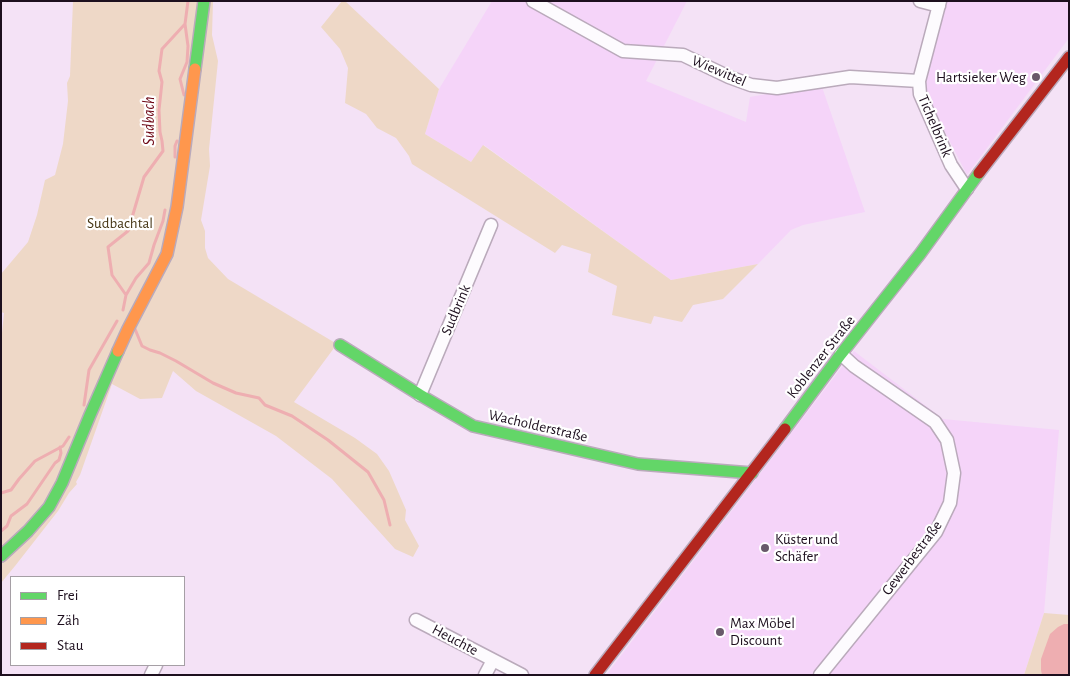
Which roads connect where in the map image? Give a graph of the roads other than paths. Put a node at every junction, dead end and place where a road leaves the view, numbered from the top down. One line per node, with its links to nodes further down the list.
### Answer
1 (204, 1): 13 (street)
2 (532, 1): 6 (street, Wiewittel)
3 (920, 1): 4 (street)
4 (940, 4): 6 (street, Tichelbrink)
5 (1069, 57): 7 (street, Koblenzer Straße)
6 (919, 81): 7 (street, Tichelbrink)
7 (967, 189): 10 (street, Koblenzer Straße)
8 (491, 225): 11 (street, Sudbrink)
9 (340, 345): 11 (street, Wacholderstraße)
10 (841, 354): 12 (street, Koblenzer Straße); 19 (street, Gewerbestraße)
11 (420, 395): 12 (street, Wacholderstraße)
12 (752, 473): 18 (street, Koblenzer Straße)
13 (1, 556)
14 (416, 620): 15 (street, Heuchte)
15 (493, 660): 16 (street, Heuchte); 17 (street, Heuchte)
16 (485, 675)
17 (522, 675)
18 (596, 675)
19 (820, 675)

